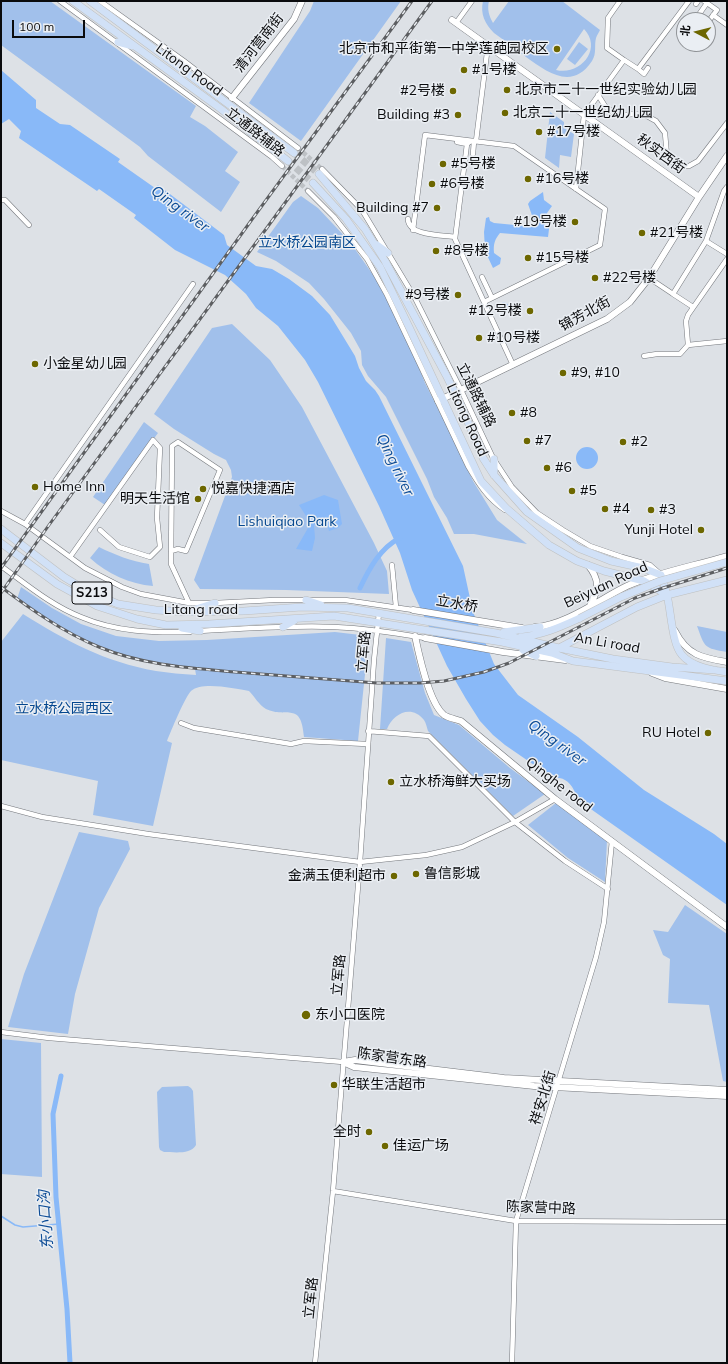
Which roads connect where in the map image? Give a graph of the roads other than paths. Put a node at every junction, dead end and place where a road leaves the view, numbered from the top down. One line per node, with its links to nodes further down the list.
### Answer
1 (60, 1): 16 (street, 立通路辅路)
2 (73, 1): 18 (main road, Litong Road)
3 (90, 1): 10 (main road, Litong Road)
4 (96, 1): 10 (main road)
5 (302, 1): 23 (street, 清河营南街)
6 (472, 1): 14 (street)
7 (620, 1): 19 (street)
8 (689, 1): 21 (street)
9 (706, 2): 11 (street); 12 (street)
10 (100, 5): 23 (street, 立通路辅路); 28 (main road, Litong Road)
11 (700, 12)
12 (715, 12)
13 (716, 17): 15 (street)
14 (454, 21): 17 (street, 秋实西街)
15 (727, 25)
16 (118, 42): 18 (main road); 31 (street, 立通路辅路)
17 (488, 46): 24 (street, 秋实西街); 27 (street)
18 (137, 47): 31 (main road, Litong Road)
19 (624, 60): 21 (street); 22 (street)
20 (648, 68): 21 (street)
21 (638, 69)
22 (598, 95): 24 (street); 25 (street)
23 (232, 98): 28 (street, 立通路辅路)
24 (584, 115): 35 (street); 37 (street, 秋实西街)
25 (727, 123)
26 (457, 142): 27 (street)
27 (472, 142): 29 (street); 35 (street); 41 (street); 42 (street)
28 (296, 150)
29 (473, 154)
30 (727, 156): 37 (street, 锦芳北街)
31 (285, 164)
32 (321, 171): 43 (main road, Litong Road); 45 (street, 立通路辅路)
33 (313, 183): 60 (main road, Litong Road)
34 (727, 187): 44 (street)
35 (576, 189): 52 (street)
36 (308, 191): 60 (street)
37 (699, 197): 49 (street, 锦芳北街)
38 (1, 200): 40 (street)
39 (408, 219): 41 (street)
40 (29, 225)
41 (414, 230): 42 (street)
42 (455, 237): 53 (street)
43 (372, 241): 45 (main road); 59 (main road, Litong Road)
44 (706, 241): 46 (street); 51 (street)
45 (388, 253): 59 (street, 立通路辅路)
46 (727, 253)
47 (727, 259): 54 (street)
48 (482, 277): 52 (street)
49 (649, 278): 51 (street); 58 (street, 锦芳北街)
50 (193, 284): 64 (street)
51 (673, 294): 54 (street)
52 (492, 298): 53 (street)
53 (484, 302): 58 (street)
54 (693, 307): 56 (street)
55 (727, 341): 56 (street)
56 (688, 345): 57 (street)
57 (644, 356)
58 (513, 365): 59 (street, 锦芳北街)
59 (458, 392): 60 (street, 锦芳北街); 61 (street, 立通路辅路); 62 (main road, Litong Road)
60 (440, 400): 73 (main road, Litong Road)
61 (494, 459): 62 (main road); 75 (street, 立通路辅路)
62 (494, 475): 75 (main road, Litong Road)
63 (1, 511): 64 (street, Litang road / S213)
64 (25, 524): 70 (street, Litang road / S213)
65 (1, 529): 86 (main road, Litang road / S213)
66 (100, 530): 70 (street)
67 (1, 543): 92 (main road, Litang road / S213)
68 (171, 551): 68 (street); 80 (street)
69 (727, 556): 75 (street, Beiyuan Road)
70 (70, 557): 80 (street, Litang road / S213)
71 (727, 562): 100 (main road, Beiyuan Road, bridge)
72 (392, 565): 82 (street)
73 (588, 565): 77 (main road, Litong Road); 83 (street)
74 (1, 566): 97 (street, Litang road / S213)
75 (661, 574): 77 (street, Beiyuan Road); 78 (main road, An Li road)
76 (727, 580): 78 (main road)
77 (644, 581): 78 (main road, Litong Road); 83 (street, Beiyuan Road)
78 (667, 595): 95 (main road, An Li road); 104 (main road)
79 (306, 600): 81 (street, Litang road / S213); 82 (street, Litang road / S213); 84 (main road)
80 (189, 603): 81 (street, Litang road / S213)
81 (215, 603): 86 (main road)
82 (396, 606): 85 (street, Litang road / S213)
83 (590, 606): 94 (street, Beiyuan Road)
84 (329, 607): 86 (main road, Litang road / S213); 87 (main road, Litang road / S213)
85 (414, 610): 91 (street, 立水桥)
86 (187, 612)
87 (378, 613): 89 (main road, Litang road / S213); 90 (street, 立军路)
88 (296, 619): 90 (main road, Litang road / S213); 92 (main road, Litang road / S213); 93 (main road)
89 (418, 619): 98 (main road, 立水桥)
90 (377, 622): 96 (street, 立军路); 102 (main road, Litang road / S213)
91 (496, 624): 94 (street, Beiyuan Road)
92 (166, 625): 97 (main road)
93 (283, 627): 96 (street, Litang road / S213); 97 (street, Litang road / S213)
94 (540, 627): 98 (main road)
95 (673, 628): 108 (street, An Li road); 110 (main road, An Li road)
96 (376, 630): 99 (street, Litang road / S213); 115 (street, 立军路)
97 (200, 631)
98 (496, 633): 100 (main road, An Li road)
99 (415, 636): 101 (street, Litang road / S213); 117 (street, Qinghe road)
100 (515, 637): 104 (main road, An Li road)
101 (425, 638): 106 (street, An Li road)
102 (502, 642): 103 (main road, An Li road)
103 (514, 645): 105 (main road, An Li road); 106 (main road)
104 (559, 648): 105 (main road); 110 (main road, An Li road)
105 (552, 653): 107 (main road, An Li road)
106 (536, 656): 107 (street, An Li road)
107 (573, 661): 109 (main road, An Li road)
108 (727, 662)
109 (641, 670): 112 (main road, An Li road); 113 (street, An Li road)
110 (715, 670): 111 (main road, An Li road)
111 (727, 672)
112 (727, 681)
113 (727, 689)
114 (181, 723): 116 (street)
115 (368, 731): 116 (street, 立军路); 119 (street)
116 (367, 744): 121 (street, 立军路)
117 (555, 799): 119 (street); 120 (street, Qinghe road)
118 (1, 806): 121 (street)
119 (515, 822): 121 (street); 122 (street)
120 (612, 840): 122 (street, 祥安北街); 123 (street, Qinghe road)
121 (360, 862): 125 (street, 立军路)
122 (608, 889): 126 (street, 祥安北街)
123 (726, 923)
124 (1, 1032): 125 (street)
125 (343, 1062): 126 (street, 陈家营东路); 129 (street, 立军路)
126 (558, 1085): 127 (street, 陈家营东路); 128 (street, 陈家营东路); 130 (street, 祥安北街)
127 (727, 1090)
128 (727, 1096)
129 (333, 1191): 130 (street, 陈家营中路); 132 (street, 立军路)
130 (516, 1221): 131 (street, 陈家营中路); 133 (street, 祥安北街)
131 (727, 1222)
132 (315, 1363)
133 (512, 1363)

